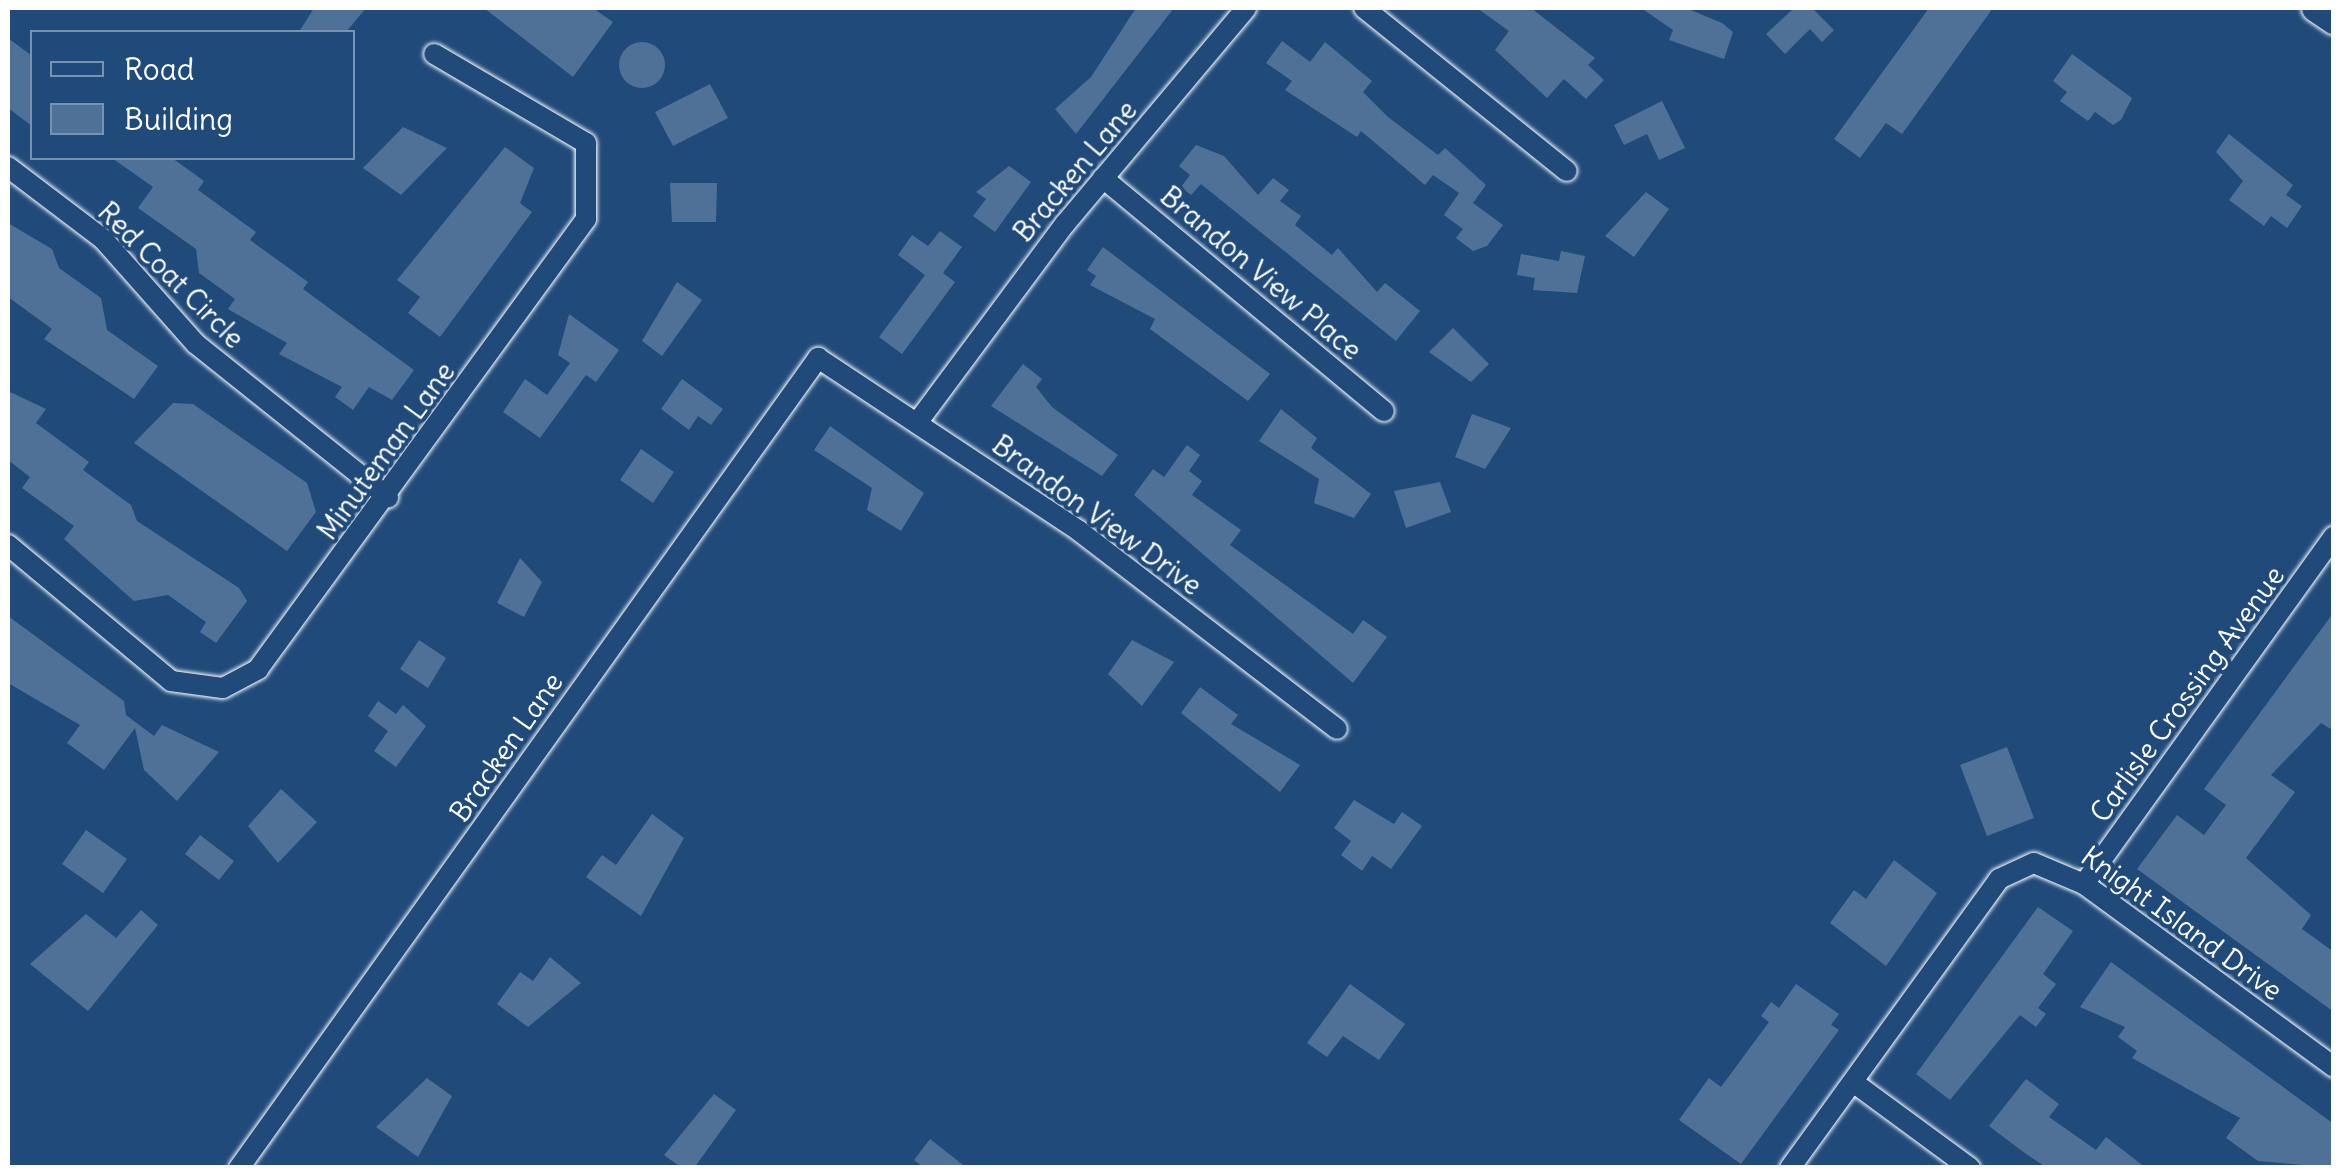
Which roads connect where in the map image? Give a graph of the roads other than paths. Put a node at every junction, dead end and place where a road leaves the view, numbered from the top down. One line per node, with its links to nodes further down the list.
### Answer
1 (1246, 8): 8 (street, Bracken Lane)
2 (1364, 8): 7 (street)
3 (2316, 8): 4 (street)
4 (2334, 20)
5 (434, 54): 12 (street, Minuteman Lane)
6 (8, 167): 12 (street, Red Coat Circle)
7 (1566, 171)
8 (1103, 178): 10 (street, Brandon View Place); 11 (street, Bracken Lane)
9 (818, 358): 11 (street, Brandon View Drive); 19 (street, Bracken Lane)
10 (1384, 412)
11 (917, 423): 15 (street, Brandon View Drive)
12 (388, 497): 14 (street, Minuteman Lane)
13 (2334, 536): 16 (street, Carlisle Crossing Avenue)
14 (8, 545)
15 (1336, 729)
16 (2084, 884): 17 (street, Knight Island Drive); 18 (street, Knight Island Drive)
17 (2334, 1067)
18 (1852, 1082): 20 (street, Knight Island Drive); 21 (street)
19 (239, 1168)
20 (1790, 1168)
21 (1970, 1168)

